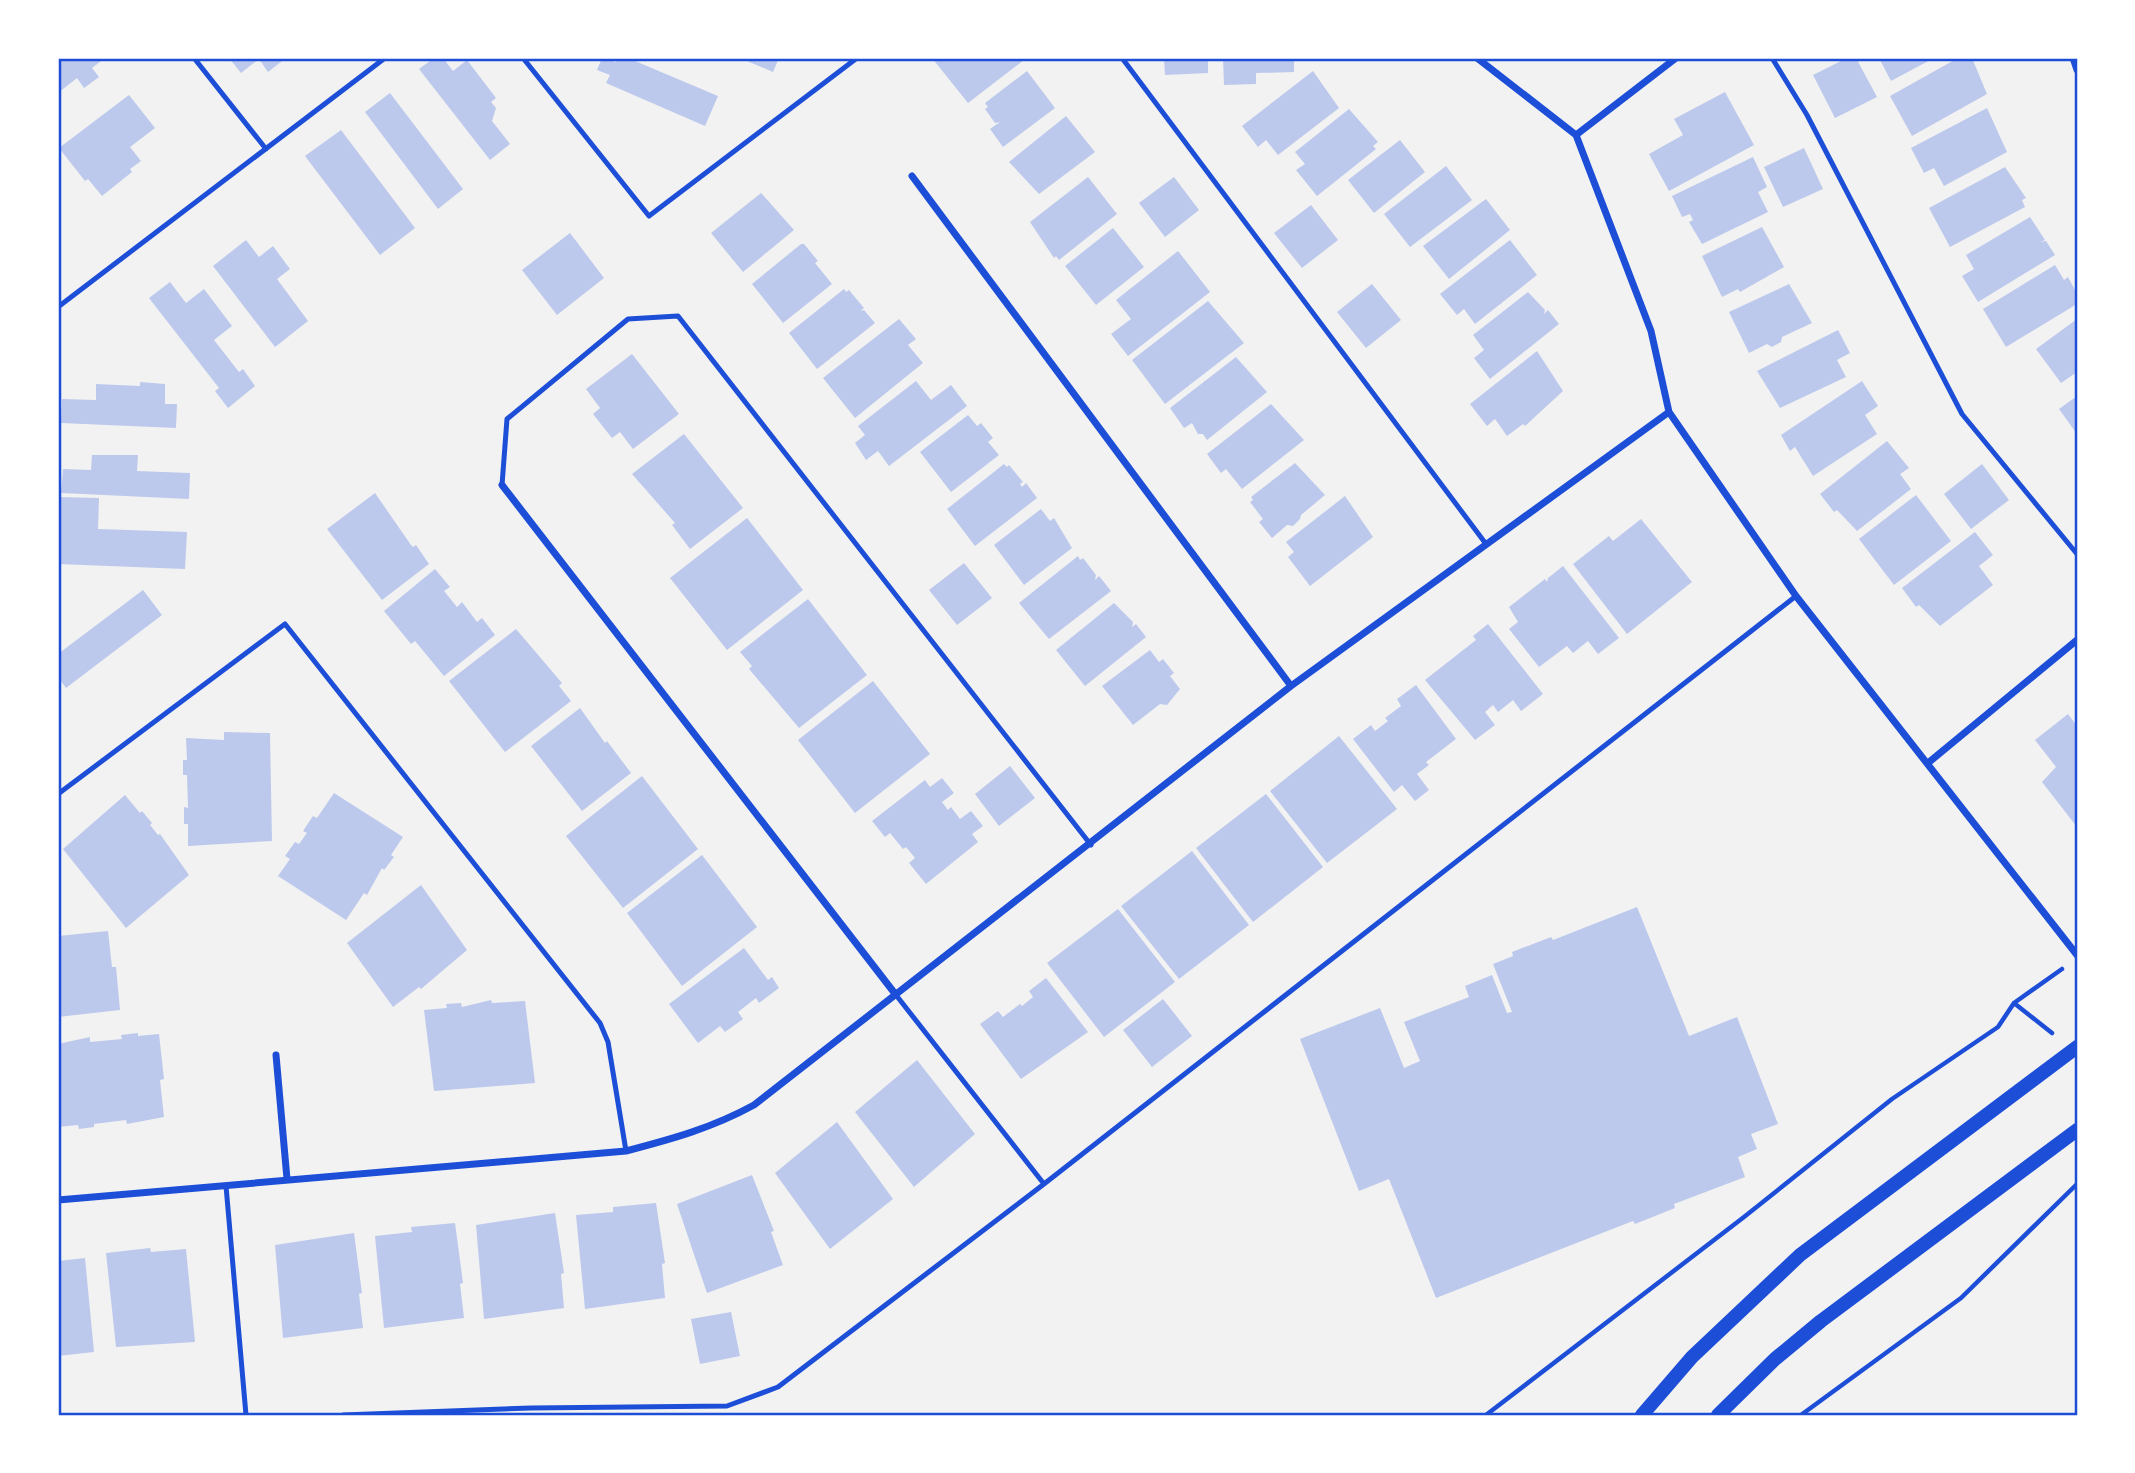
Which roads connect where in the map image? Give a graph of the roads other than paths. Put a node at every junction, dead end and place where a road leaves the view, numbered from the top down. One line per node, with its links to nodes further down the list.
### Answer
1 (194, 58): 12 (lane)
2 (385, 58): 12 (lane)
3 (523, 58): 4 (lane)
4 (856, 58)
5 (1122, 58): 17 (lane)
6 (1477, 58): 11 (street)
7 (1676, 58): 11 (street)
8 (1772, 58): 18 (lane)
9 (2073, 58): 10 (street)
10 (2077, 70)
11 (1576, 135): 15 (street)
12 (266, 149): 14 (lane)
13 (912, 177): 21 (street)
14 (58, 307)
15 (1669, 412): 17 (street); 19 (street)
16 (502, 485): 24 (lane); 26 (street)
17 (1486, 544): 21 (street)
18 (2077, 554)
19 (1796, 596): 22 (street); 32 (lane)
20 (2077, 639): 22 (street)
21 (1291, 686): 24 (street)
22 (1928, 763): 25 (street)
23 (58, 794): 30 (lane)
24 (1091, 845): 26 (street)
25 (2077, 955)
26 (896, 995): 30 (street); 32 (lane)
27 (2075, 1048): 37 (main road)
28 (276, 1055): 31 (street)
29 (2077, 1129): 38 (main road)
30 (626, 1151): 31 (street)
31 (287, 1179): 33 (street)
32 (1044, 1184): 36 (lane)
33 (226, 1186): 34 (street); 35 (lane)
34 (58, 1200)
35 (246, 1415)
36 (343, 1415)
37 (1642, 1415)
38 (1718, 1415)

